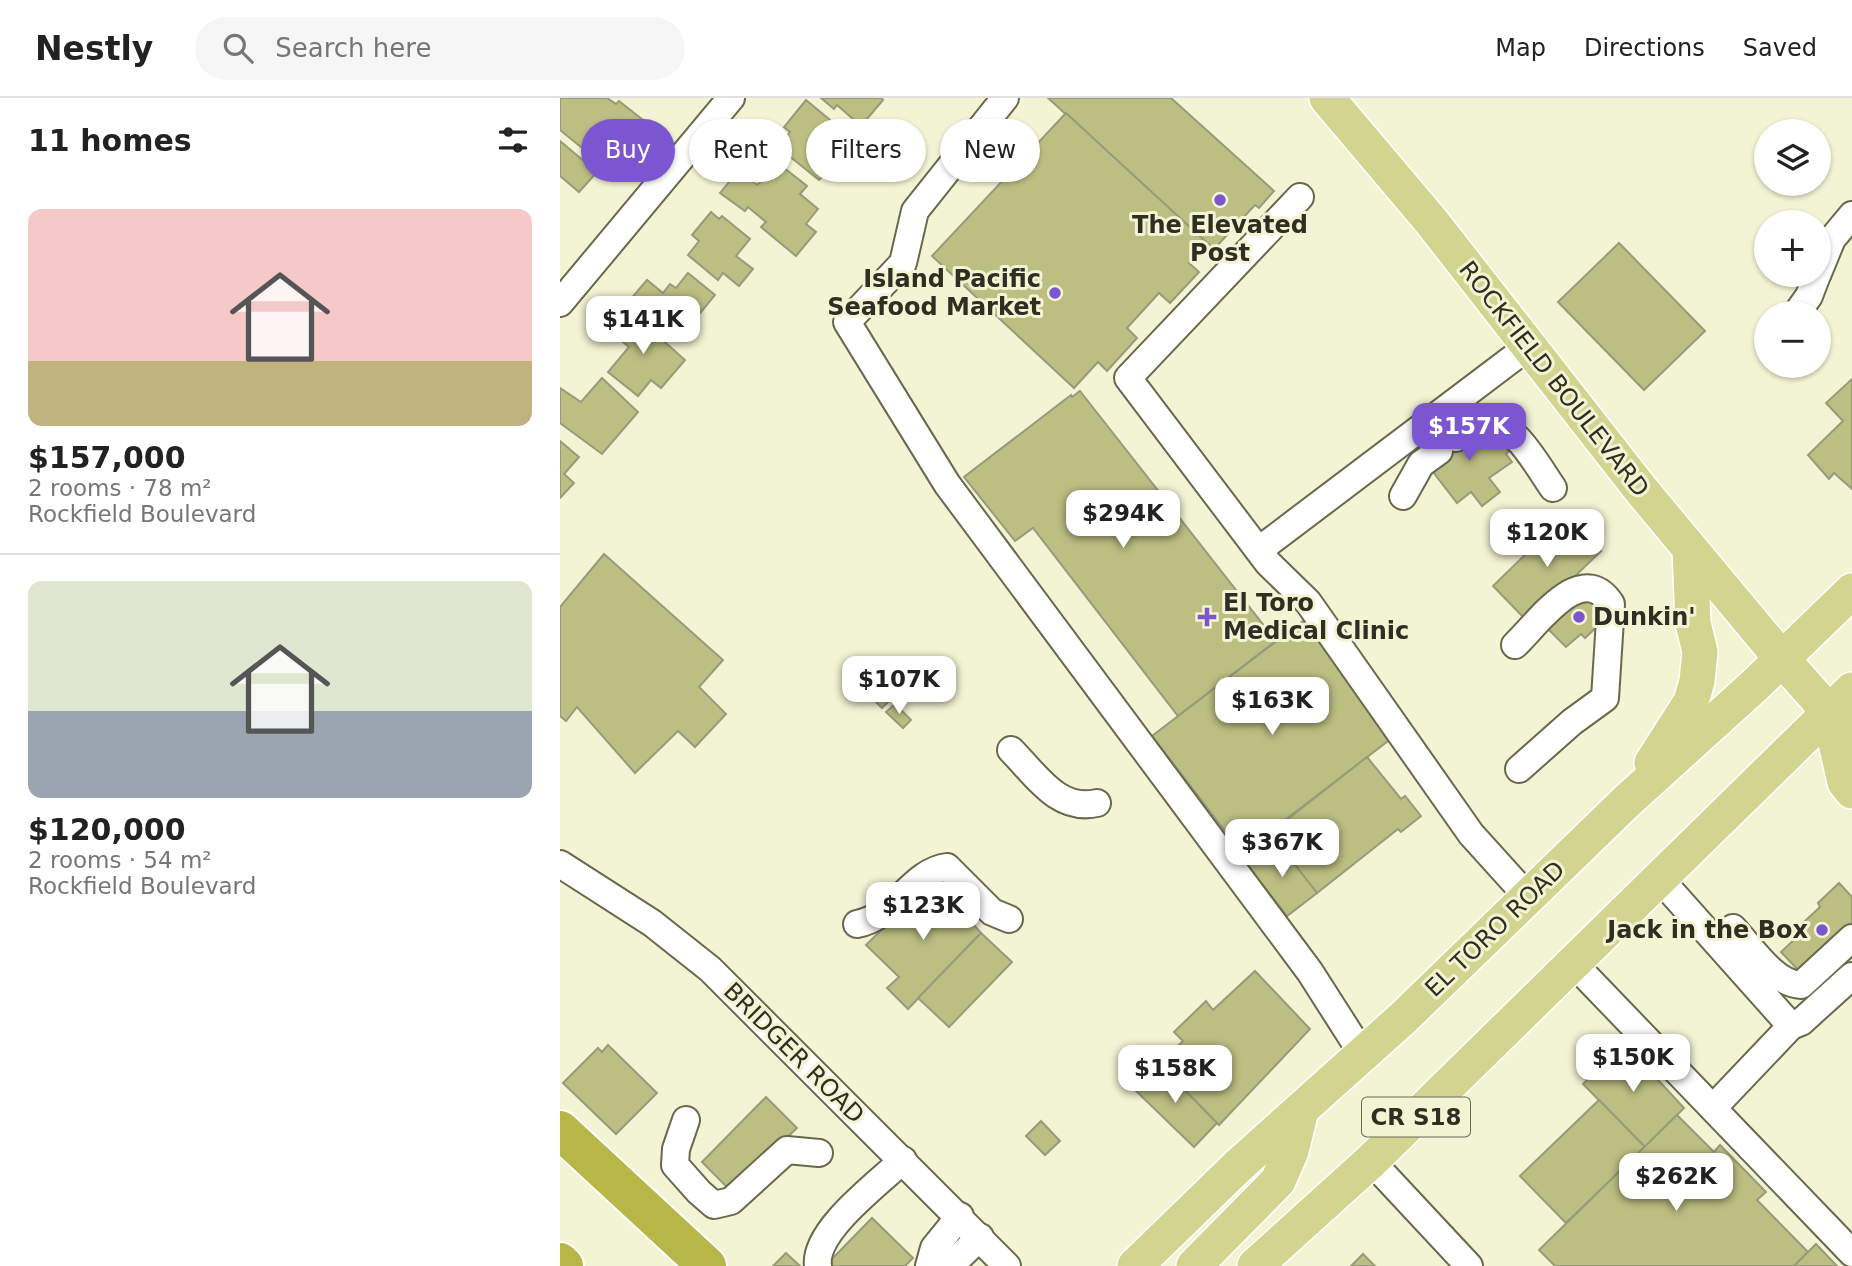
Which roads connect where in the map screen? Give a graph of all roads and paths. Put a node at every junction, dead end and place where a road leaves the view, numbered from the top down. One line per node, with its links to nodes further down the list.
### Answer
1 (731, 98): 7 (street)
2 (1004, 98): 32 (street)
3 (1327, 98): 8 (main road, ROCKFIELD BOULEVARD)
4 (1300, 197): 12 (street)
5 (1852, 215): 6 (street)
6 (1831, 242)
7 (560, 303)
8 (1529, 346): 11 (main road, ROCKFIELD BOULEVARD); 12 (street)
9 (1553, 488): 10 (street)
10 (1403, 496)
11 (1690, 549): 15 (main road, ROCKFIELD BOULEVARD); 20 (main road)
12 (1259, 550): 24 (street)
13 (1852, 591): 15 (main road, EL TORO ROAD / CR S18)
14 (1515, 645): 18 (street)
15 (1782, 659): 16 (main road, ROCKFIELD BOULEVARD); 20 (main road, EL TORO ROAD / CR S18)
16 (1844, 711): 19 (main road); 23 (main road, CR S18)
17 (1011, 750): 21 (street)
18 (1519, 769)
19 (1852, 791)
20 (1627, 801): 24 (main road, EL TORO ROAD / CR S18)
21 (1097, 803)
22 (560, 864): 38 (street, BRIDGER ROAD)
23 (1660, 879): 29 (main road, CR S18); 31 (street)
24 (1528, 897): 32 (main road, EL TORO ROAD / CR S18)
25 (1009, 919): 26 (street)
26 (857, 924)
27 (1733, 928): 28 (street)
28 (1852, 938)
29 (1572, 962): 33 (street); 39 (main road, CR S18)
30 (1852, 976): 31 (street)
31 (1791, 1026): 33 (street)
32 (1363, 1055): 34 (main road, EL TORO ROAD / CR S18)
33 (1713, 1108): 42 (street)
34 (1301, 1110): 50 (main road, EL TORO ROAD / CR S18); 51 (main road)
35 (686, 1120): 37 (street)
36 (560, 1130): 45 (highway)
37 (819, 1153)
38 (903, 1160): 40 (street, BRIDGER ROAD); 46 (street)
39 (1371, 1161): 52 (main road, CR S18); 53 (street)
40 (960, 1216): 41 (street, BRIDGER ROAD); 47 (street)
41 (980, 1237): 48 (street); 49 (street, BRIDGER ROAD)
42 (1852, 1253)
43 (560, 1262): 44 (highway)
44 (564, 1266)
45 (707, 1266)
46 (818, 1266)
47 (929, 1266)
48 (950, 1266)
49 (1007, 1266)
50 (1135, 1266)
51 (1194, 1266)
52 (1255, 1266)
53 (1469, 1266)

